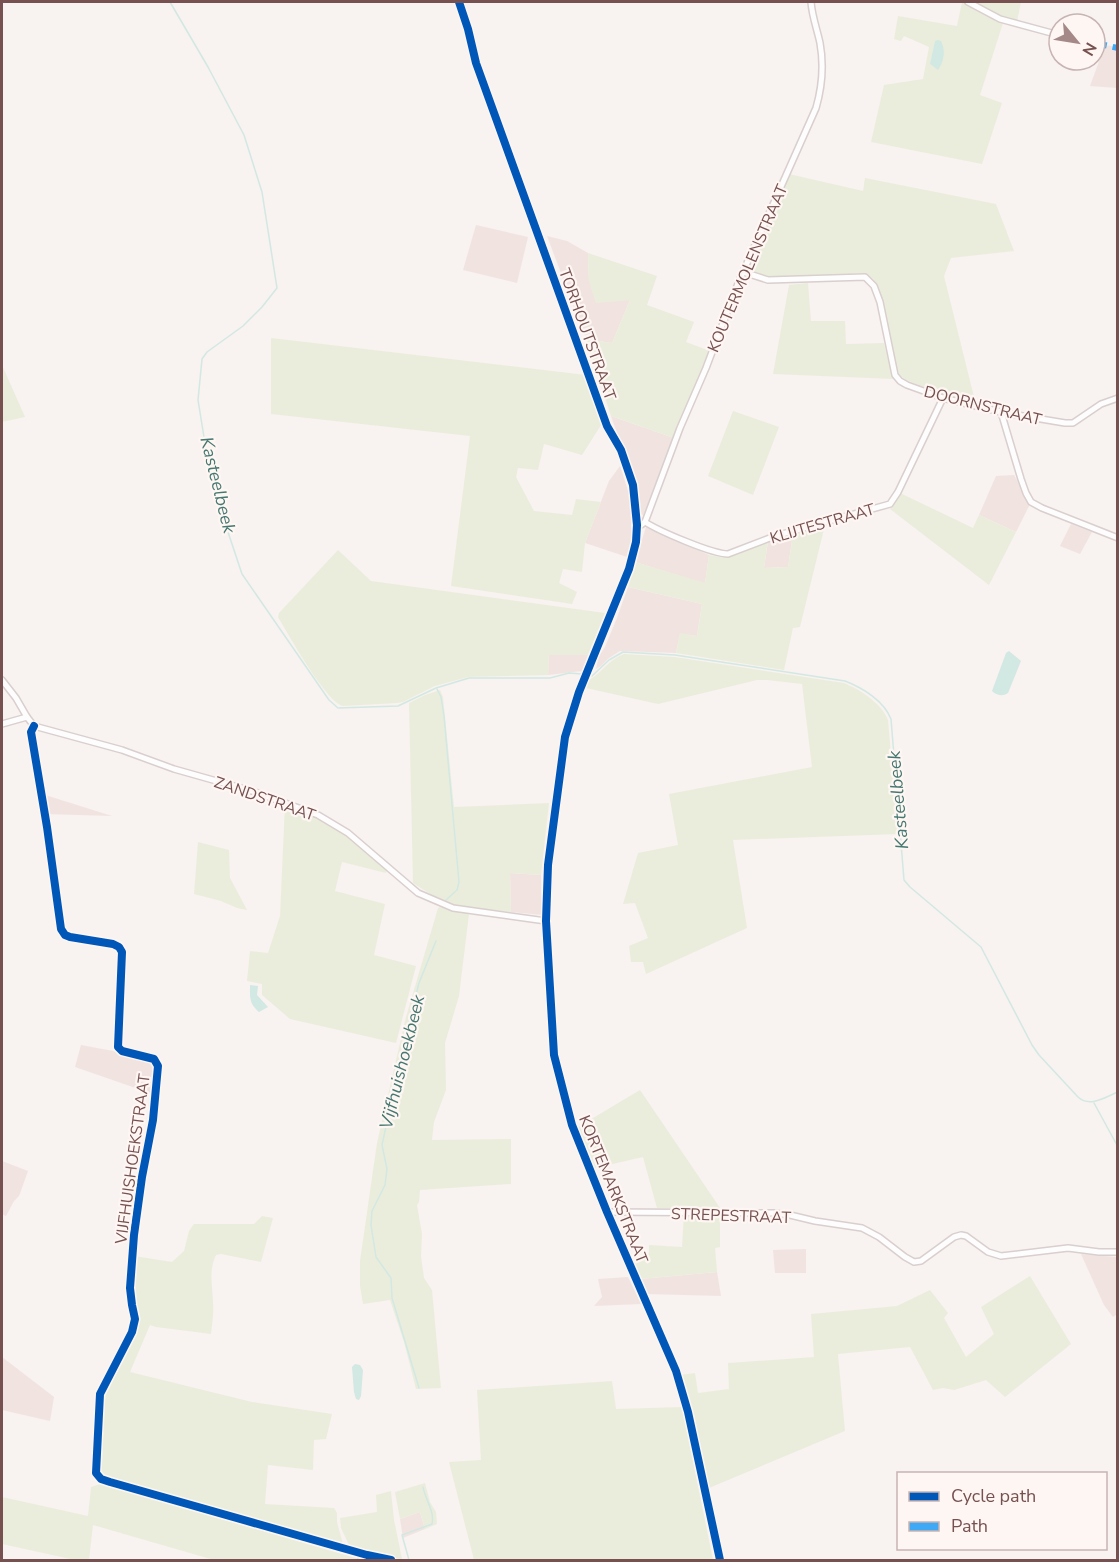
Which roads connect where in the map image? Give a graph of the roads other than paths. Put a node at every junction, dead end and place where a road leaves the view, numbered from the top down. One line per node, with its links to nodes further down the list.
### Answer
1 (459, 2): 9 (street, TORHOUTSTRAAT)
2 (812, 2): 5 (street, KOUTERMOLENSTRAAT)
3 (968, 2): 4 (street)
4 (1047, 32)
5 (743, 272): 6 (street, DOORNSTRAAT); 9 (street, KOUTERMOLENSTRAAT)
6 (943, 398): 8 (street, DOORNSTRAAT); 9 (street, KLIJTESTRAAT)
7 (1118, 398): 8 (street, DOORNSTRAAT)
8 (1001, 412): 10 (street)
9 (641, 523): 11 (street, TORHOUTSTRAAT)
10 (1118, 538)
11 (586, 675): 16 (street, KORTEMARKSTRAAT)
12 (2, 680): 13 (street)
13 (27, 717): 14 (street); 15 (street)
14 (2, 724)
15 (34, 726): 16 (street, ZANDSTRAAT); 19 (street, VIJFHUISHOEKSTRAAT)
16 (546, 921): 17 (street, KORTEMARKSTRAAT)
17 (606, 1212): 18 (street, STREPESTRAAT); 20 (street, KORTEMARKSTRAAT)
18 (1118, 1252)
19 (391, 1560)
20 (720, 1560)

